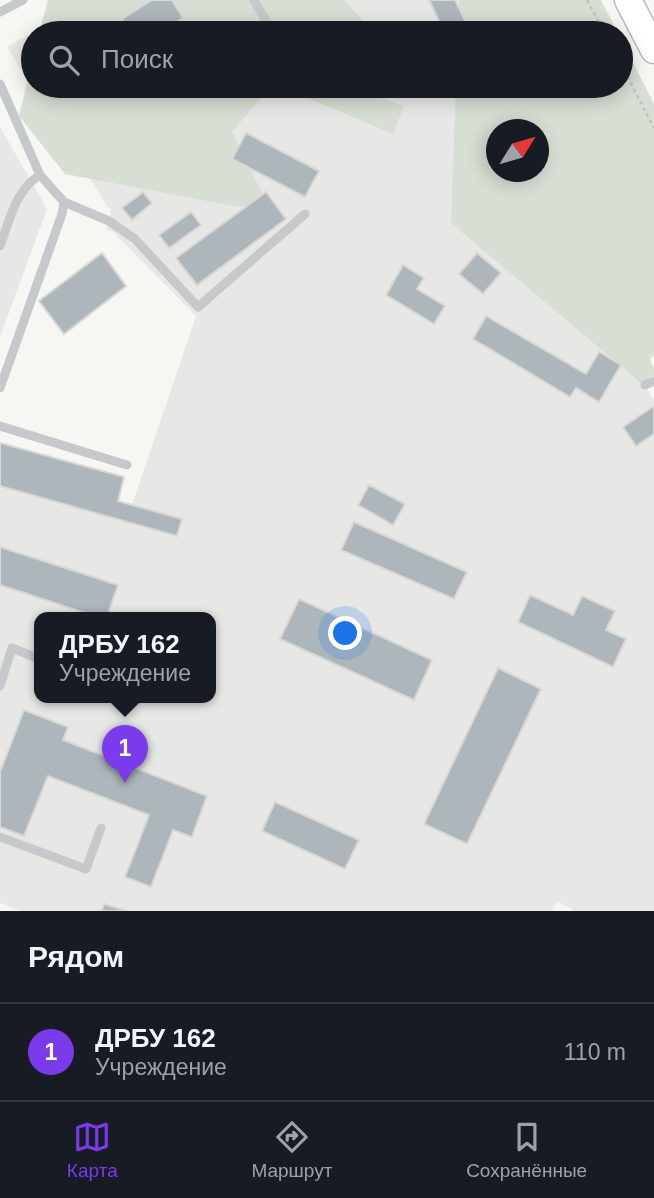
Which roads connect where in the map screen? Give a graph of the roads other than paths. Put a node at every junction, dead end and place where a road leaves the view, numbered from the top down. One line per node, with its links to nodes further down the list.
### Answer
1 (23, 0): 4 (lane)
2 (254, 0): 5 (lane)
3 (628, 0): 6 (main road)
4 (0, 12)
5 (266, 21)
6 (654, 50)
7 (0, 84): 8 (lane)
8 (40, 175): 9 (lane); 11 (lane)
9 (64, 202): 10 (lane); 12 (lane)
10 (305, 214)
11 (0, 247)
12 (0, 388)
13 (0, 426): 14 (lane)
14 (127, 465)
15 (34, 657): 16 (lane)
16 (0, 686)
17 (101, 828): 18 (lane)
18 (0, 837)

